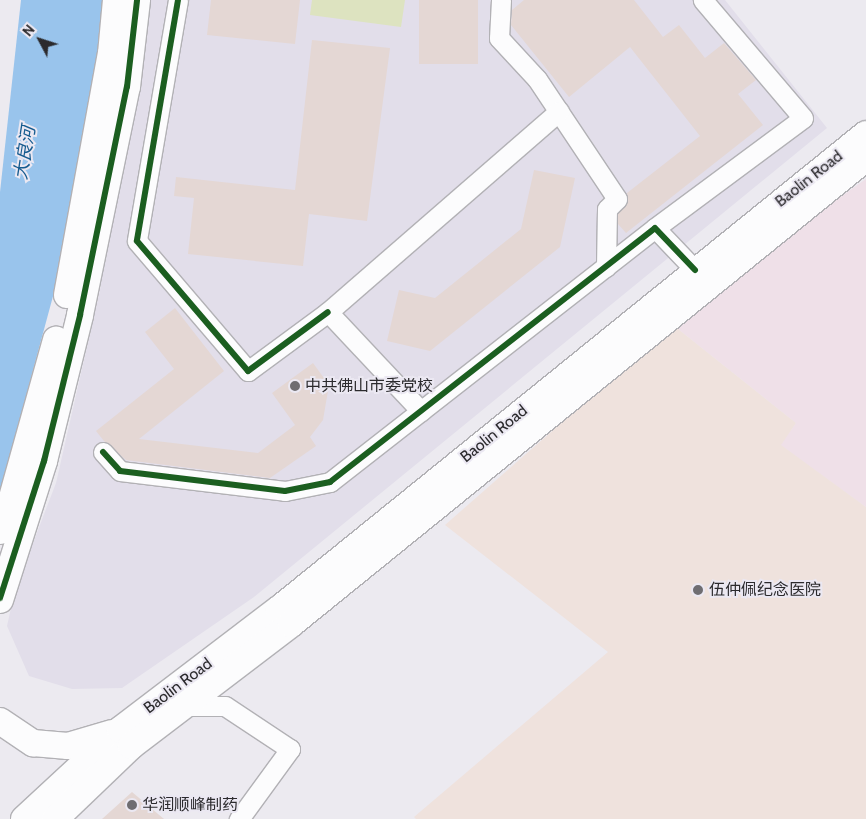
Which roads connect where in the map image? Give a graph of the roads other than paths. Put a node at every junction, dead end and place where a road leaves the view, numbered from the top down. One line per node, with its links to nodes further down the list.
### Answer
1 (116, 0): 15 (main road)
2 (137, 0): 16 (main road)
3 (178, 0): 12 (street)
4 (501, 0): 6 (street)
5 (703, 0): 9 (street)
6 (559, 111): 10 (street); 12 (street)
7 (866, 134): 11 (main road, Baolin Road)
8 (866, 158): 17 (main road)
9 (655, 228): 10 (street); 11 (street)
10 (606, 267): 13 (street)
11 (695, 270): 19 (main road, Baolin Road)
12 (328, 312): 13 (street)
13 (421, 411): 14 (street)
14 (103, 452)
15 (0, 531)
16 (0, 598)
17 (184, 706): 19 (main road); 21 (street)
18 (0, 721): 19 (main road)
19 (125, 738): 20 (main road)
20 (31, 817)
21 (239, 819)

